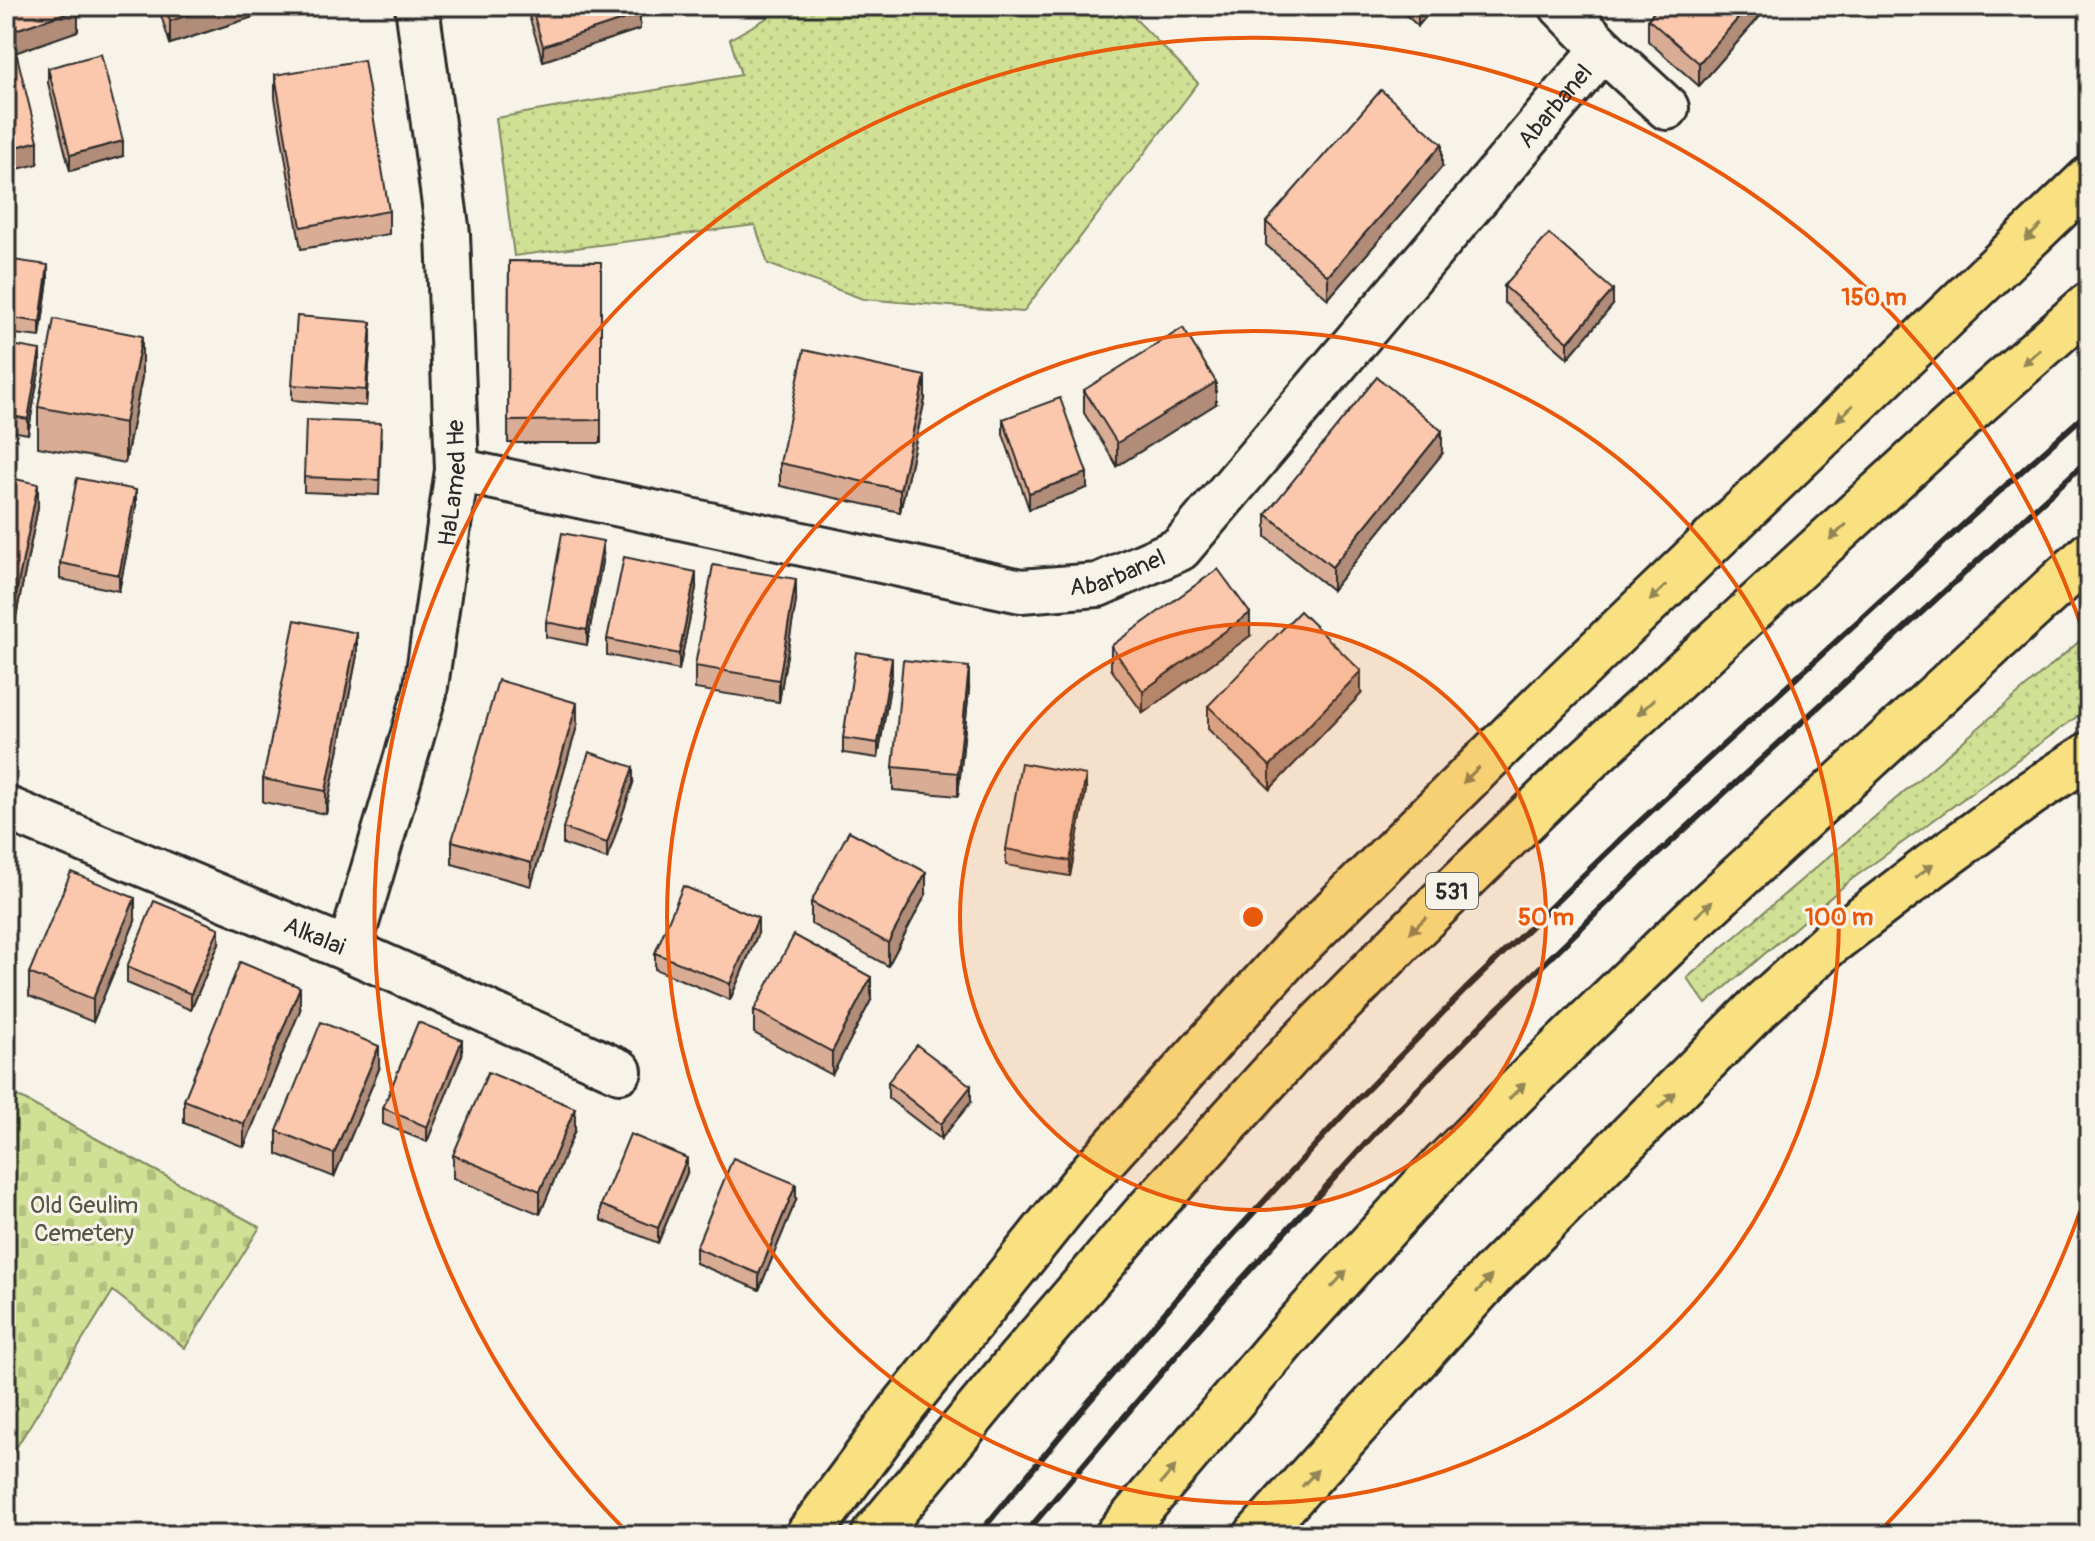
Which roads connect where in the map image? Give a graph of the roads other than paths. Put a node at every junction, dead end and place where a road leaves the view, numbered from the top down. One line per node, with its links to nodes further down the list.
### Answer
1 (417, 6): 7 (street, HaLamed He)
2 (1561, 6): 3 (street)
3 (1603, 49): 4 (street); 7 (street, Abarbanel)
4 (1667, 108)
5 (2089, 179): 13 (highway, one-way to 13)
6 (2089, 305): 14 (highway, 531, one-way to 14)
7 (457, 470): 11 (street, HaLamed He)
8 (2089, 555): 15 (highway, one-way to 8)
9 (2089, 755): 16 (highway, one-way to 9)
10 (6, 808): 11 (street, Alkalai)
11 (349, 950): 12 (street, Alkalai)
12 (620, 1071)
13 (808, 1535)
14 (874, 1535)
15 (1118, 1535)
16 (1257, 1535)

